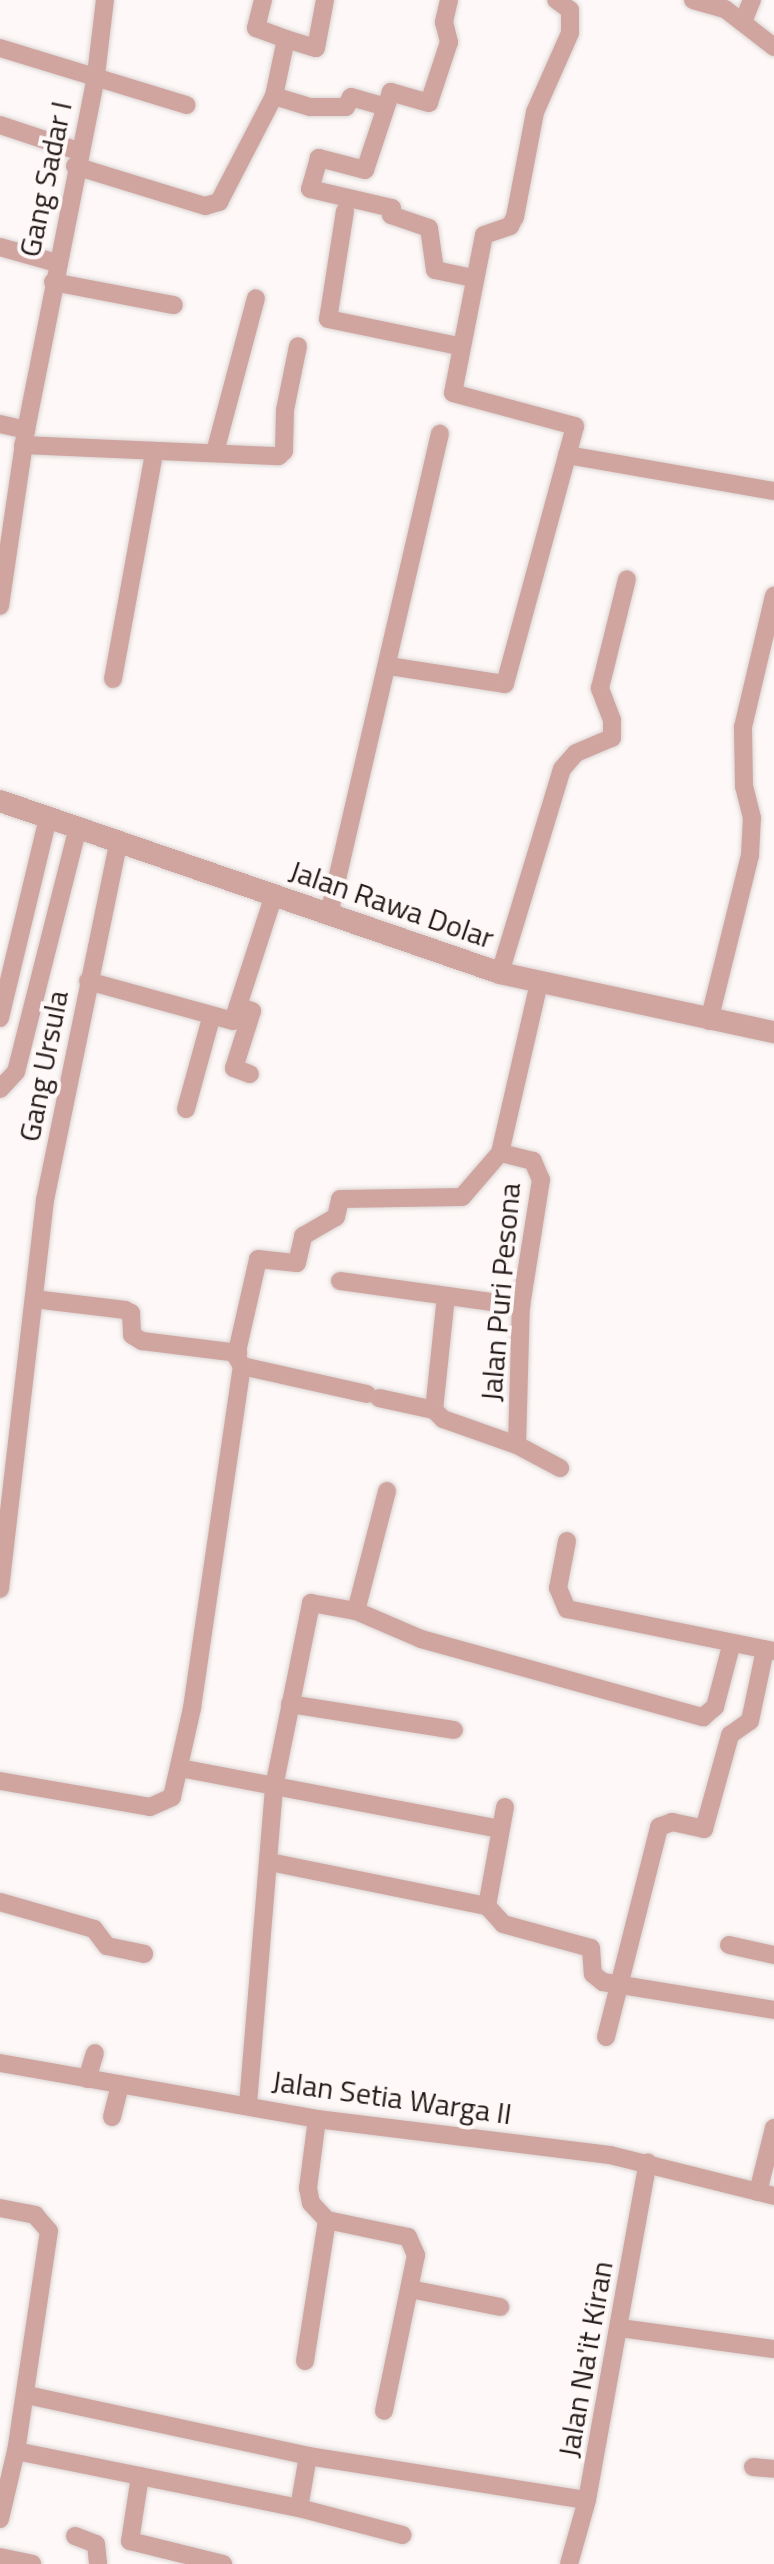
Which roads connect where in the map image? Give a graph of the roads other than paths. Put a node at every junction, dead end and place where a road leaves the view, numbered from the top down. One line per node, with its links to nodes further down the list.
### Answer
1 (105, 0): 12 (street, Gang Sadar I)
2 (263, 0): 9 (street)
3 (325, 0): 9 (street)
4 (449, 0): 15 (street)
5 (556, 0): 21 (street)
6 (693, 0): 8 (street)
7 (752, 0): 8 (street)
8 (743, 22): 10 (street)
9 (286, 39): 13 (street)
10 (774, 47)
11 (0, 48): 12 (street)
12 (96, 75): 14 (street); 17 (street, Gang Sadar I)
13 (274, 96): 15 (street); 17 (street)
14 (186, 105)
15 (385, 107): 21 (street)
16 (0, 125): 17 (street)
17 (76, 158): 20 (street, Gang Sadar I)
18 (345, 211): 26 (street)
19 (0, 247): 20 (street)
20 (57, 263): 22 (street, Gang Sadar I)
21 (474, 278): 26 (street)
22 (53, 282): 24 (street); 29 (street, Gang Sadar I)
23 (256, 298): 30 (street)
24 (174, 305)
25 (298, 346): 30 (street)
26 (458, 346): 32 (street)
27 (0, 424): 29 (street)
28 (440, 434): 39 (street)
29 (24, 437): 31 (street); 34 (street, Gang Sadar I)
30 (215, 452): 31 (street)
31 (154, 454): 40 (street)
32 (567, 455): 35 (street); 39 (street)
33 (0, 470): 34 (street)
34 (19, 473): 38 (street, Gang Sadar I)
35 (774, 491)
36 (627, 579): 47 (street)
37 (774, 596): 53 (street)
38 (0, 606)
39 (389, 666): 46 (street)
40 (113, 679)
41 (0, 801): 42 (street, Jalan Rawa Dolar)
42 (48, 818): 43 (street, Jalan Rawa Dolar); 51 (street)
43 (78, 827): 44 (street, Jalan Rawa Dolar); 56 (street)
44 (119, 841): 45 (street, Jalan Rawa Dolar); 48 (street, Gang Ursula)
45 (274, 895): 46 (street, Jalan Rawa Dolar); 50 (street)
46 (329, 914): 47 (street, Jalan Rawa Dolar)
47 (500, 973): 49 (street, Jalan Rawa Dolar)
48 (88, 981): 52 (street); 61 (street, Gang Ursula)
49 (539, 983): 53 (street, Jalan Rawa Dolar); 58 (street, Jalan Puri Pesona)
50 (238, 1006): 52 (street); 55 (street)
51 (0, 1018)
52 (211, 1018): 57 (street)
53 (709, 1021): 54 (street, Jalan Rawa Dolar)
54 (774, 1032)
55 (250, 1074)
56 (0, 1089)
57 (186, 1109)
58 (500, 1153): 62 (street, Jalan Puri Pesona); 63 (street)
59 (340, 1281): 60 (street)
60 (446, 1296): 62 (street); 64 (street)
61 (34, 1299): 63 (street); 69 (street, Gang Ursula)
62 (521, 1306): 65 (street, Jalan Puri Pesona)
63 (240, 1360): 64 (street); 75 (street)
64 (434, 1410): 65 (street)
65 (517, 1445): 66 (street)
66 (560, 1468)
67 (387, 1491): 70 (street)
68 (567, 1541): 71 (street)
69 (1, 1581)
70 (356, 1611): 71 (street); 73 (street)
71 (731, 1646): 72 (street)
72 (769, 1651): 86 (street)
73 (290, 1704): 74 (street); 77 (street)
74 (454, 1730)
75 (180, 1768): 76 (street); 77 (street)
76 (0, 1781)
77 (274, 1787): 79 (street); 80 (street)
78 (505, 1807): 79 (street)
79 (499, 1829): 82 (street)
80 (270, 1862): 82 (street); 93 (street)
81 (0, 1902): 84 (street)
82 (487, 1906): 86 (street)
83 (729, 1945): 85 (street)
84 (144, 1954)
85 (774, 1955)
86 (623, 1985): 87 (street); 88 (street)
87 (774, 2010)
88 (606, 2037)
89 (95, 2053): 91 (street)
90 (0, 2063): 91 (street, Jalan Setia Warga II)
91 (87, 2079): 92 (street, Jalan Setia Warga II)
92 (120, 2085): 93 (street, Jalan Setia Warga II); 94 (street)
93 (248, 2104): 95 (street, Jalan Setia Warga II)
94 (112, 2117)
95 (317, 2119): 97 (street, Jalan Setia Warga II); 100 (street)
96 (774, 2128): 98 (street)
97 (648, 2162): 98 (street, Jalan Setia Warga II); 103 (street, Jalan Na'it Kiran)
98 (766, 2194)
99 (0, 2208): 106 (street)
100 (327, 2220): 101 (street); 105 (street)
101 (410, 2289): 102 (street); 107 (street)
102 (500, 2307)
103 (620, 2328): 104 (street); 113 (street, Jalan Na'it Kiran)
104 (774, 2349)
105 (305, 2361)
106 (27, 2395): 108 (street); 109 (street)
107 (384, 2411)
108 (16, 2451): 112 (street); 115 (street)
109 (308, 2456): 113 (street); 114 (street)
110 (753, 2467): 111 (street)
111 (774, 2469)
112 (140, 2476): 114 (street); 121 (street)
113 (587, 2500): 122 (street, Jalan Na'it Kiran)
114 (299, 2508): 116 (street)
115 (0, 2519)
116 (403, 2535)
117 (75, 2536): 120 (street)
118 (0, 2557): 119 (street)
119 (32, 2564)
120 (98, 2564)
121 (223, 2564)
122 (569, 2564)

